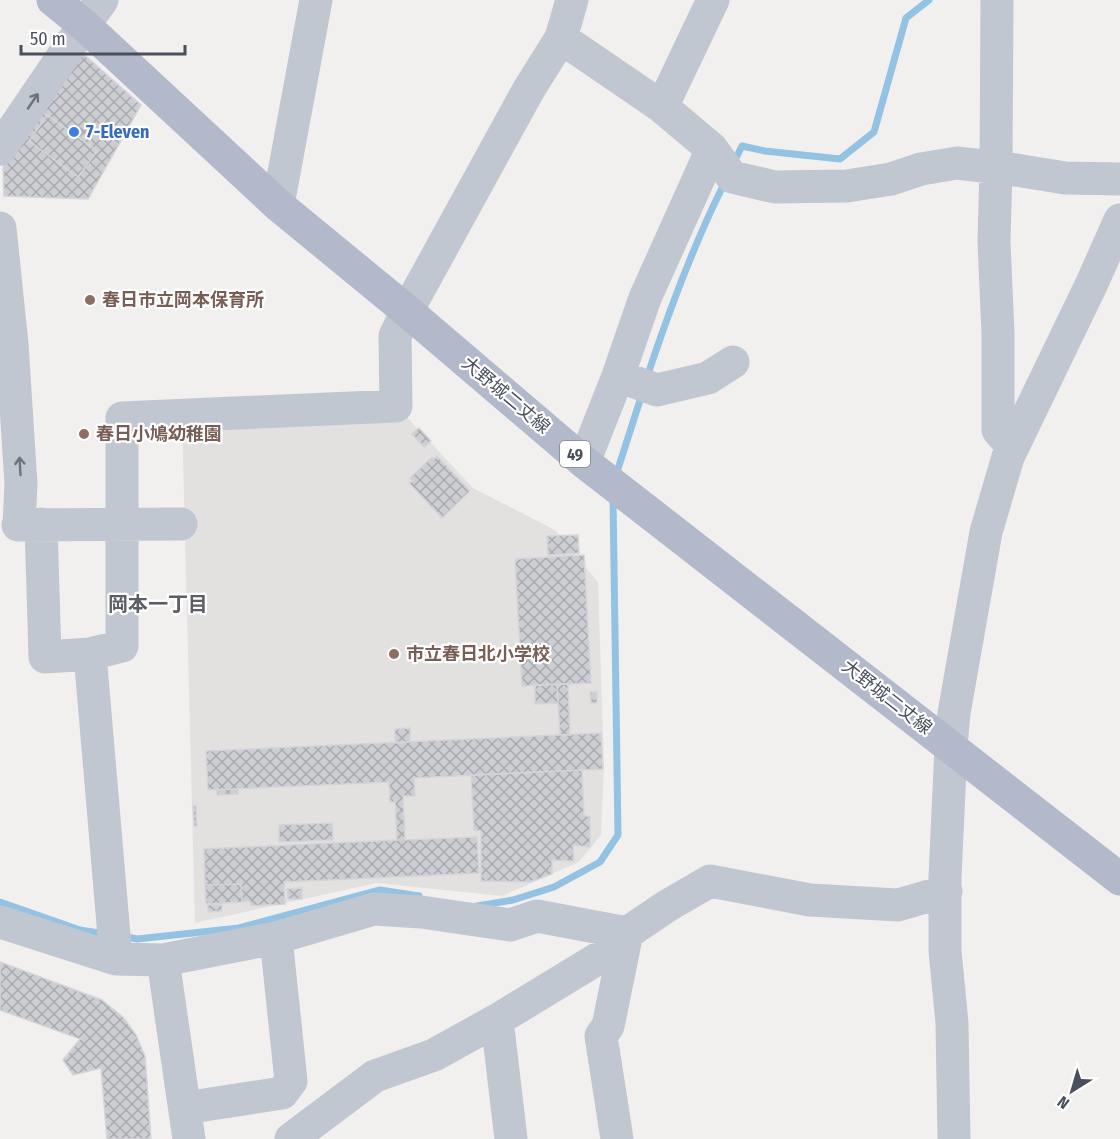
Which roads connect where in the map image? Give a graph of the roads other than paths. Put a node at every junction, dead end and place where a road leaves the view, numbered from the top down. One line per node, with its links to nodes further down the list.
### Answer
1 (53, 0): 6 (main road, 大野城二丈線 / 49)
2 (316, 0): 13 (street)
3 (713, 0): 8 (street)
4 (997, 0): 11 (street)
5 (567, 2): 7 (street)
6 (93, 13): 9 (street, one-way to 6); 13 (main road, 大野城二丈線 / 49)
7 (561, 38): 8 (street); 16 (street)
8 (662, 107): 10 (street)
9 (0, 149)
10 (712, 149): 11 (street); 18 (street)
11 (996, 168): 12 (street); 19 (street)
12 (1120, 179)
13 (278, 205): 16 (main road, 大野城二丈線 / 49)
14 (1120, 220): 19 (street)
15 (0, 228): 23 (street, one-way to 15)
16 (407, 311): 20 (main road, 大野城二丈線 / 49); 21 (street)
17 (733, 362): 18 (street)
18 (618, 376): 20 (street)
19 (1013, 447): 25 (street)
20 (584, 462): 25 (main road, 大野城二丈線 / 49)
21 (122, 524): 22 (street); 23 (street); 24 (street)
22 (181, 524)
23 (20, 525): 24 (street)
24 (90, 654): 31 (street)
25 (951, 746): 26 (main road, 大野城二丈線 / 49); 27 (street)
26 (1120, 879)
27 (946, 891): 30 (street); 38 (street)
28 (0, 922): 31 (street)
29 (276, 938): 30 (street); 32 (street); 34 (street)
30 (626, 940): 33 (street); 37 (street)
31 (116, 959): 32 (street)
32 (163, 960): 34 (street)
33 (497, 1020): 35 (street); 36 (street)
34 (187, 1123)
35 (291, 1139)
36 (511, 1139)
37 (617, 1139)
38 (954, 1139)

